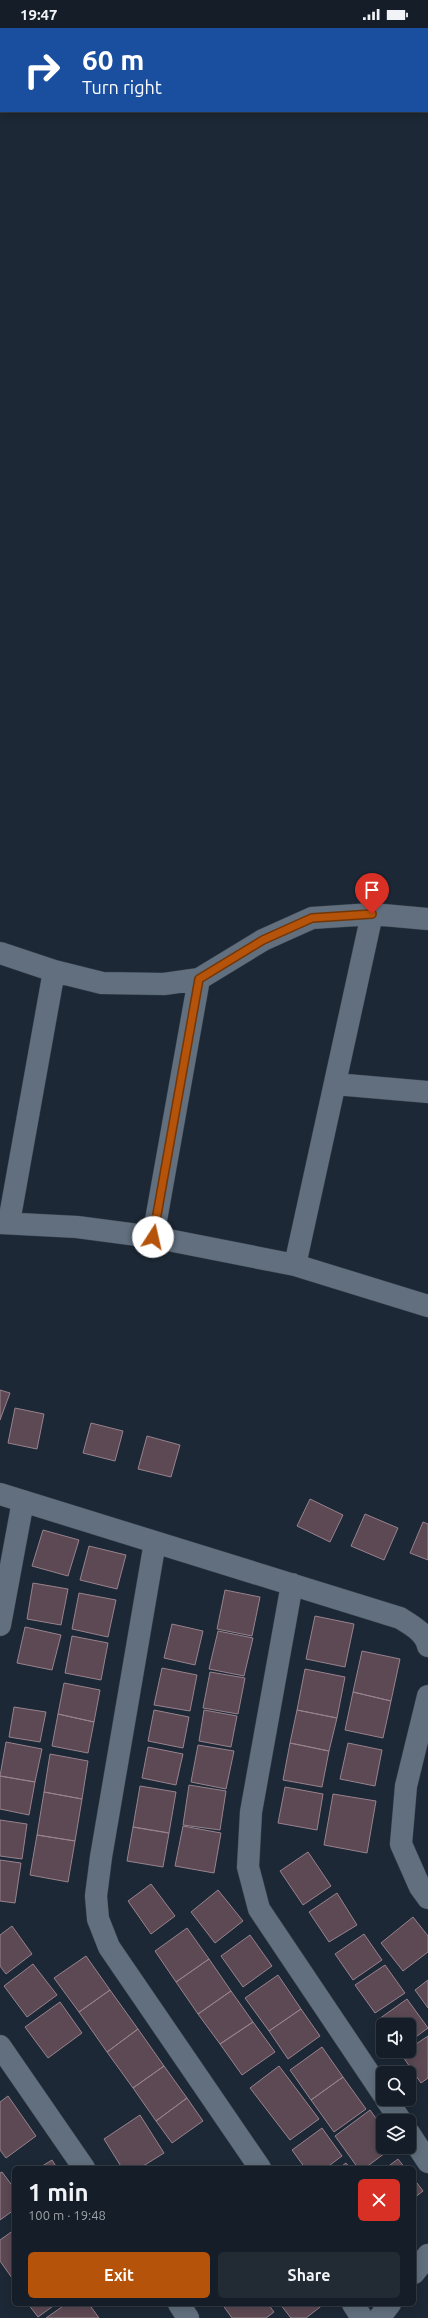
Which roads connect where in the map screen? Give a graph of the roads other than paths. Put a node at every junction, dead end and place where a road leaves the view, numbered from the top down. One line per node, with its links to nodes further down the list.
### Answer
1 (372, 914): 2 (street); 5 (street); 6 (street)
2 (428, 919)
3 (0, 953): 4 (street)
4 (54, 971): 5 (street); 8 (street)
5 (199, 979): 9 (street)
6 (335, 1084): 7 (street); 10 (street)
7 (428, 1092)
8 (4, 1222): 9 (street)
9 (153, 1237): 10 (street)
10 (295, 1265): 11 (street)
11 (428, 1306)
12 (0, 1494): 13 (street)
13 (23, 1501): 14 (street); 16 (street)
14 (155, 1542): 15 (street); 25 (street)
15 (292, 1584): 17 (street); 21 (street)
16 (0, 1625)
17 (428, 1646)
18 (428, 1696): 19 (street)
19 (428, 1898)
20 (0, 2046): 24 (street)
21 (376, 2084)
22 (416, 2144): 23 (street)
23 (428, 2162)
24 (83, 2166)
25 (259, 2166)
26 (428, 2255): 27 (street)
27 (416, 2270)
28 (180, 2306): 31 (street)
29 (354, 2306): 32 (street)
30 (388, 2306): 33 (street)
31 (188, 2318)
32 (362, 2318)
33 (379, 2318)

